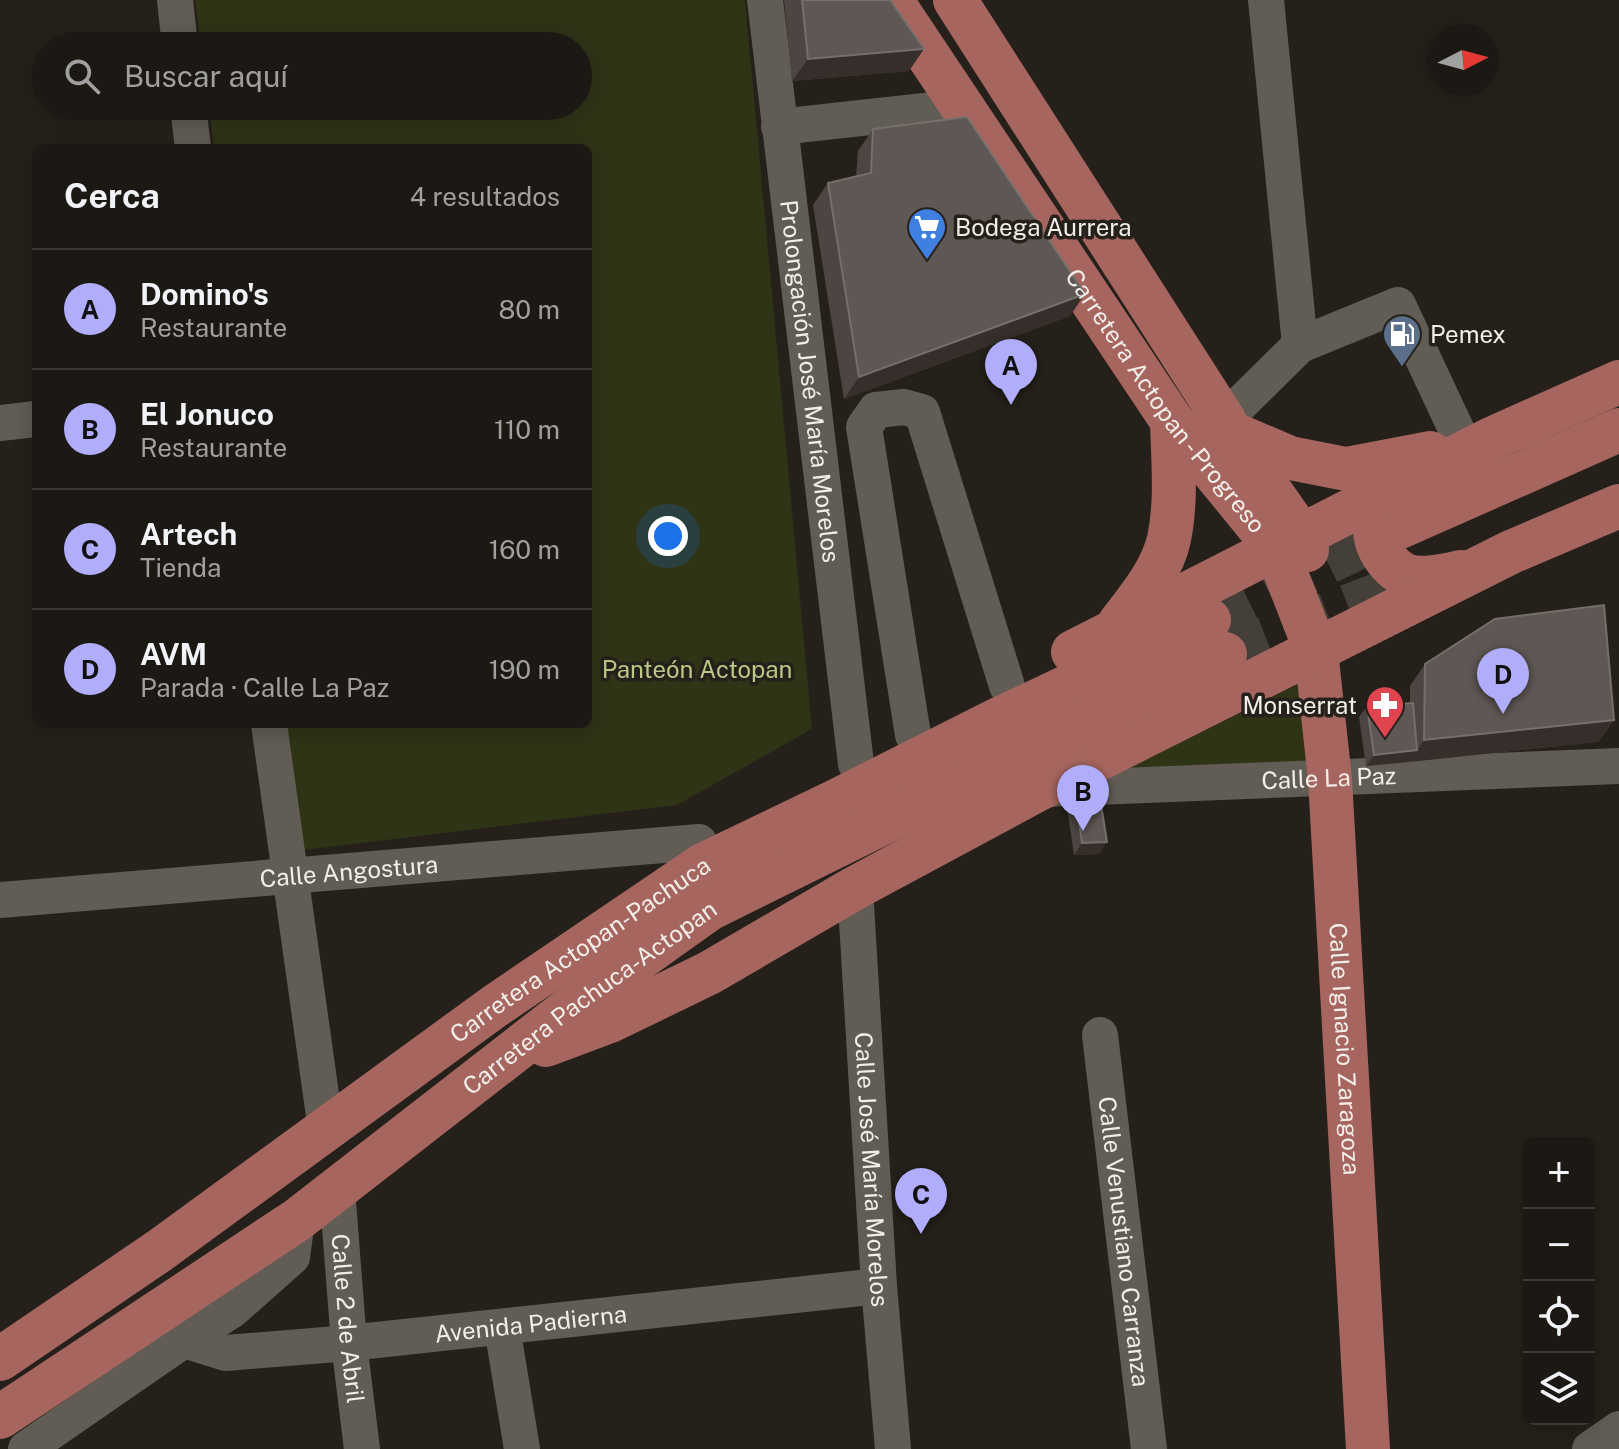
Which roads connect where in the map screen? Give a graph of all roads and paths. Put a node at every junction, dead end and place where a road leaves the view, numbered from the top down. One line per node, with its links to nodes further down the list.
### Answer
1 (175, 0): 6 (street)
2 (765, 0): 9 (street, Prolongación José María Morelos)
3 (891, 0): 7 (main road, Carretera Actopan - Progreso)
4 (955, 0): 16 (main road, Carretera Actopan - Progreso)
5 (1266, 0): 11 (street)
6 (178, 32)
7 (961, 107): 9 (street); 14 (main road, Carretera Actopan - Progreso)
8 (190, 120): 10 (street)
9 (779, 127): 33 (street, Prolongación José María Morelos)
10 (193, 144)
11 (1300, 345): 16 (street); 18 (street)
12 (1619, 382): 18 (main road)
13 (32, 419): 15 (street)
14 (1172, 421): 22 (main road, Carretera Actopan - Progreso); 26 (main road)
15 (0, 423)
16 (1227, 426): 18 (main road); 22 (main road, Carretera Actopan - Progreso)
17 (1619, 430): 21 (main road)
18 (1463, 451): 22 (main road); 23 (main road)
19 (1619, 486): 24 (main road)
20 (1619, 506): 23 (main road)
21 (1400, 527)
22 (1288, 542): 25 (main road); 28 (main road, Carretera Actopan - Progreso)
23 (1478, 569): 28 (main road)
24 (1425, 577)
25 (1168, 603): 26 (main road); 30 (main road)
26 (1114, 631): 29 (main road)
27 (1217, 637): 41 (main road, Carretera Actopan-Pachuca); 43 (main road, Carretera Pachuca-Actopan)
28 (1330, 644): 30 (main road); 35 (main road, Calle Ignacio Zaragoza)
29 (1007, 686): 32 (main road); 32 (street)
30 (1210, 703): 36 (main road)
31 (270, 728): 38 (street)
32 (913, 735): 33 (main road)
33 (856, 764): 37 (main road)
34 (1619, 766): 35 (street, Calle La Paz)
35 (1330, 779): 36 (street, Calle La Paz); 59 (main road, Calle Ignacio Zaragoza)
36 (1039, 789): 39 (main road)
37 (699, 842): 38 (street, Calle Angostura); 41 (main road)
38 (289, 875): 40 (street, Calle Angostura); 44 (street)
39 (855, 888): 43 (main road); 47 (street, Calle José María Morelos)
40 (0, 900)
41 (495, 1006): 44 (main road, Carretera Actopan-Pachuca)
42 (1100, 1035): 58 (street, Calle Venustiano Carranza)
43 (502, 1062): 45 (main road, Carretera Pachuca-Actopan)
44 (326, 1130): 51 (main road, Carretera Actopan-Pachuca)
45 (337, 1189): 46 (main road, Carretera Pachuca-Actopan); 50 (street, Calle 2 de Abril)
46 (297, 1220): 49 (street); 52 (main road, Carretera Pachuca-Actopan)
47 (879, 1286): 48 (street, Avenida Padierna); 57 (street, Calle José María Morelos)
48 (502, 1327): 50 (street, Avenida Padierna); 56 (street)
49 (184, 1340): 50 (street, Avenida Padierna); 54 (street)
50 (349, 1343): 55 (street, Calle 2 de Abril)
51 (0, 1359)
52 (0, 1417)
53 (1619, 1429): 60 (street)
54 (26, 1449)
55 (362, 1449)
56 (522, 1449)
57 (893, 1449)
58 (1149, 1449)
59 (1368, 1449)
60 (1590, 1449)

